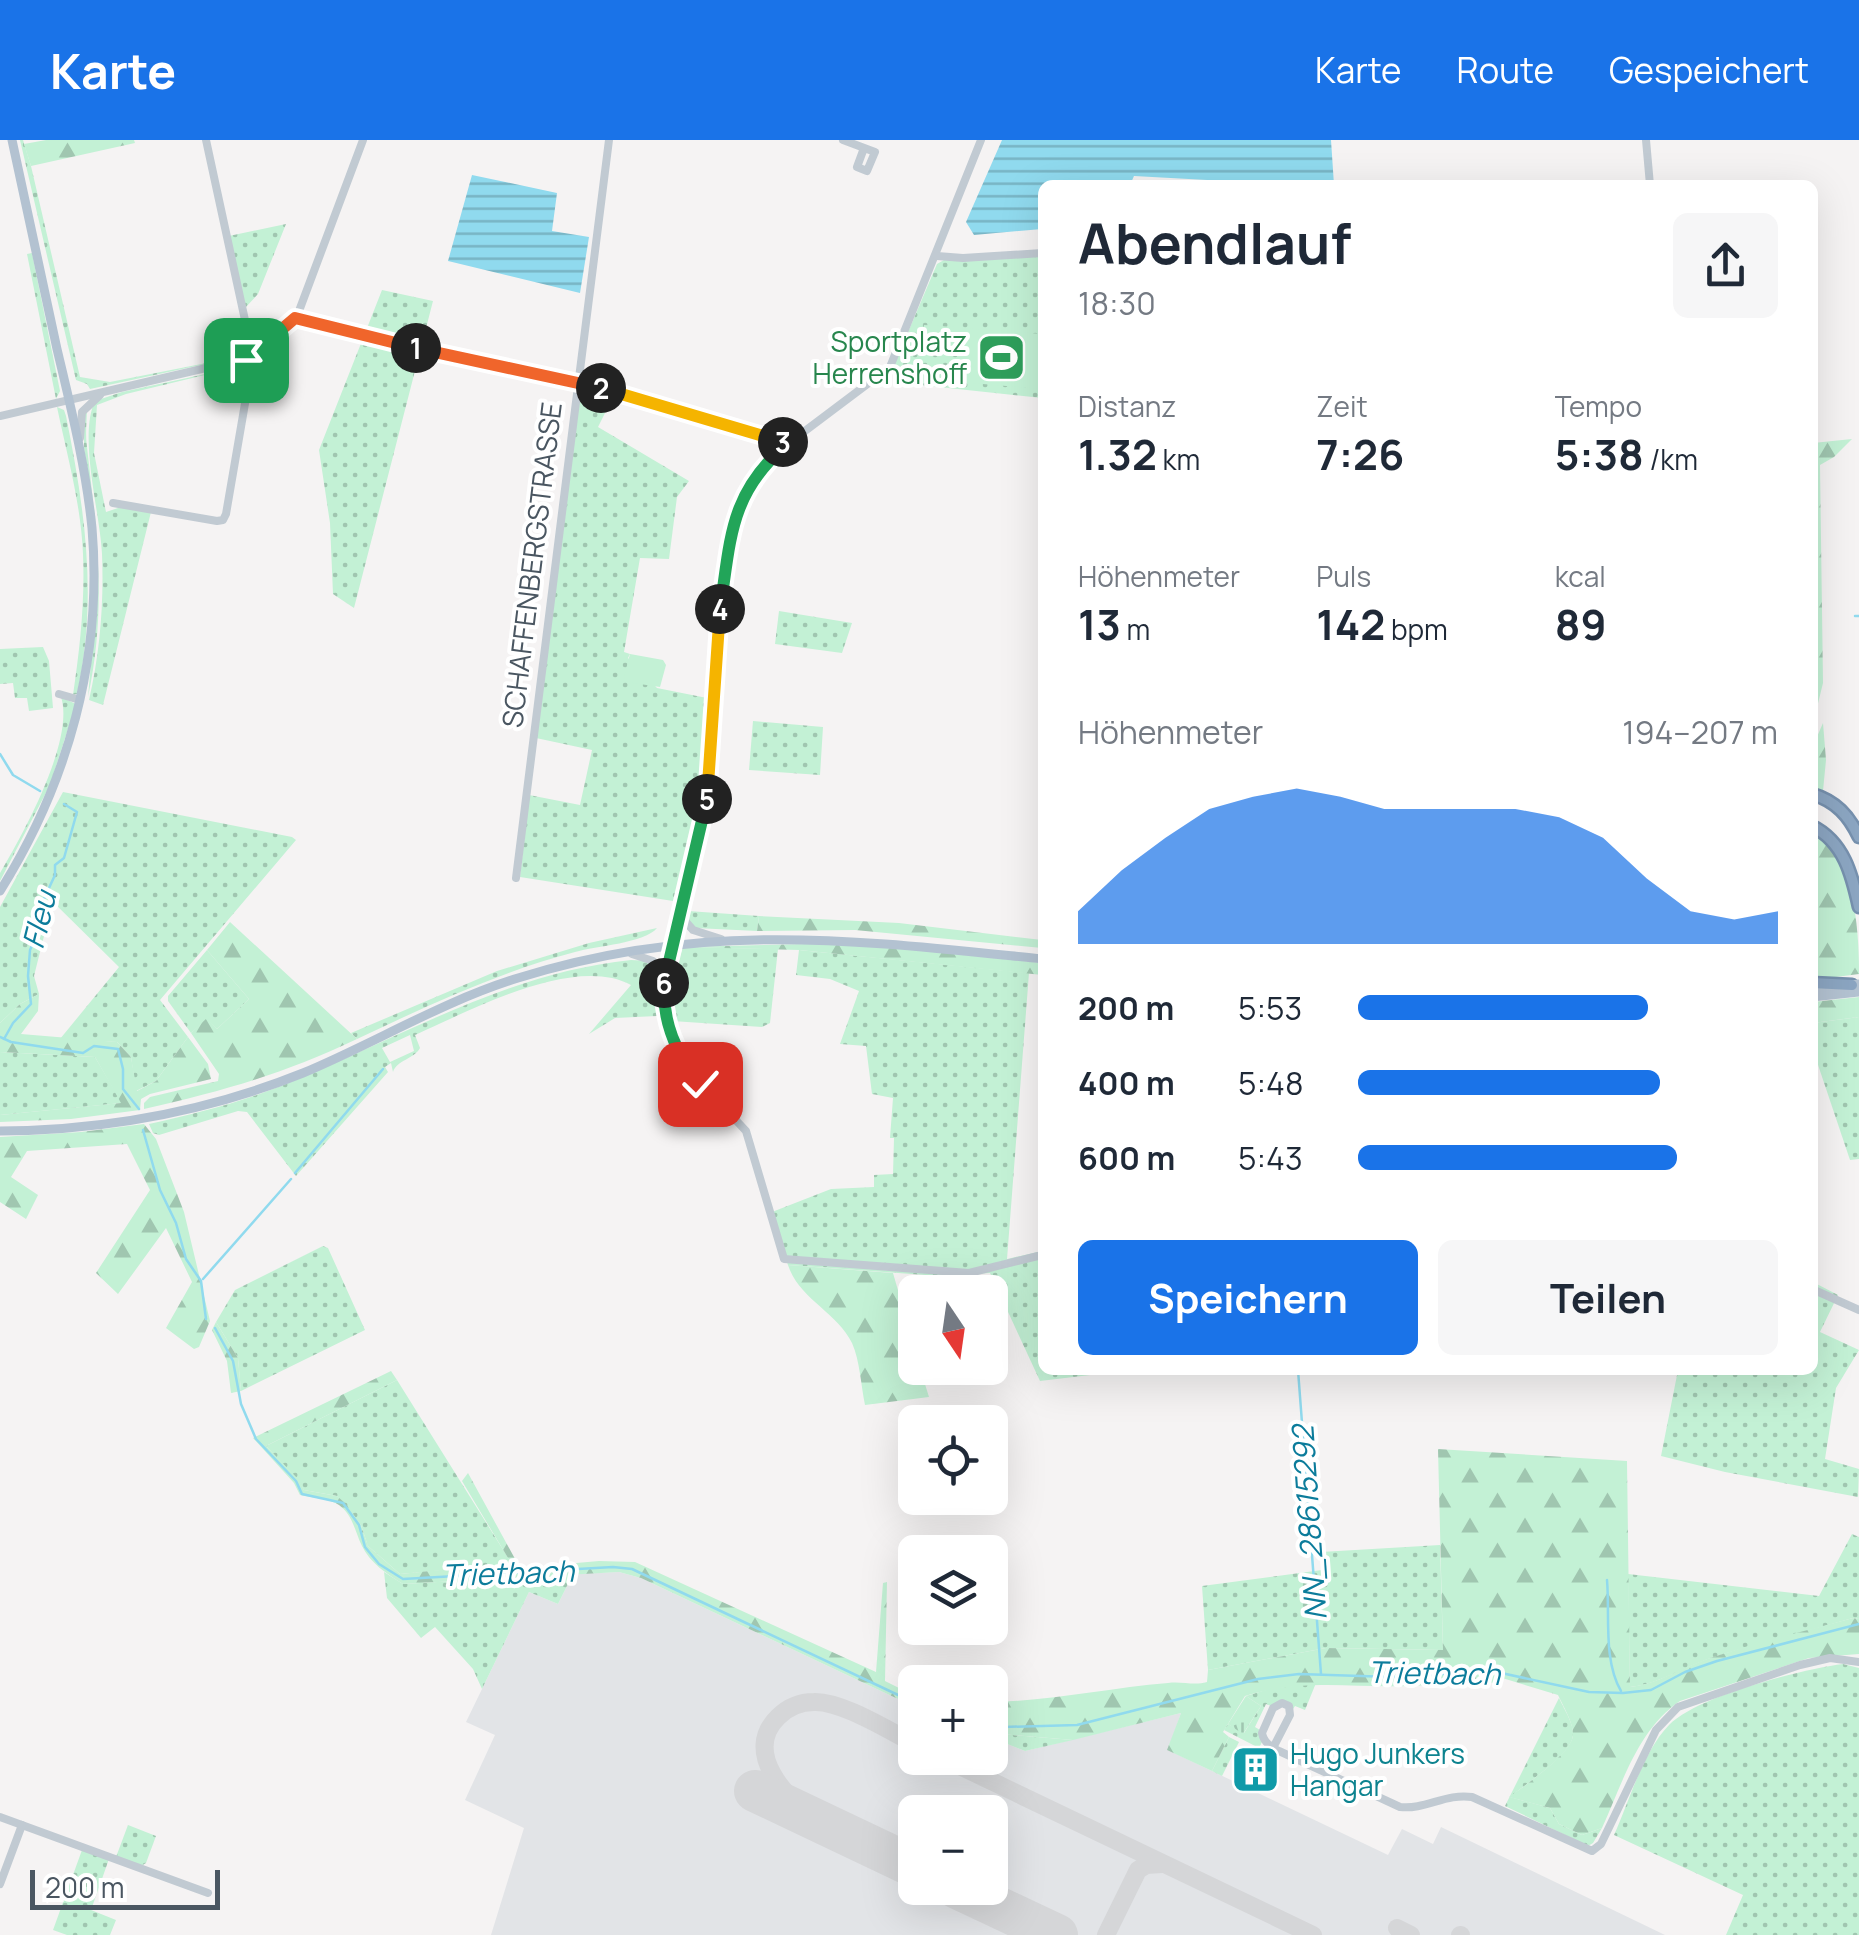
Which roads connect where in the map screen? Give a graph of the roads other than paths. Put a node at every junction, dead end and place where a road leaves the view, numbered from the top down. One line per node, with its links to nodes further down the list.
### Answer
1 (12, 140): 16 (main road)
2 (206, 140): 13 (street)
3 (363, 140): 12 (street)
4 (608, 140): 14 (street, SCHAFFENBERGSTRASSE)
5 (843, 140): 8 (street)
6 (981, 140): 11 (street)
7 (1646, 140): 9 (street)
8 (864, 148)
9 (1650, 180)
10 (1038, 252): 11 (street)
11 (937, 256): 18 (street)
12 (295, 318): 13 (street); 14 (street)
13 (252, 357): 15 (street); 20 (street)
14 (578, 381): 18 (street); 26 (street, SCHAFFENBERGSTRASSE)
15 (104, 392): 16 (street); 19 (street)
16 (69, 401): 17 (street); 19 (main road)
17 (0, 416)
18 (787, 444): 29 (street)
19 (79, 449): 22 (main road)
20 (113, 503)
21 (58, 694): 22 (street)
22 (80, 700): 27 (main road)
23 (1818, 797): 25 (highway)
24 (1818, 830): 28 (highway)
25 (1859, 837)
26 (516, 878)
27 (0, 891)
28 (1859, 907)
29 (678, 913): 30 (street); 31 (street)
30 (721, 939): 31 (main road); 33 (main road)
31 (671, 943): 32 (main road); 34 (street)
32 (603, 954): 34 (street); 37 (main road)
33 (1038, 959)
34 (664, 985): 38 (street)
35 (1856, 989): 36 (highway)
36 (1818, 990)
37 (0, 1131)
38 (1038, 1256)
39 (1818, 1292): 40 (street)
40 (1859, 1310)
41 (1859, 1662): 42 (street)
42 (1274, 1748): 42 (street)
43 (0, 1817): 44 (street)
44 (22, 1825): 45 (street); 46 (street)
45 (0, 1884)
46 (208, 1893)

